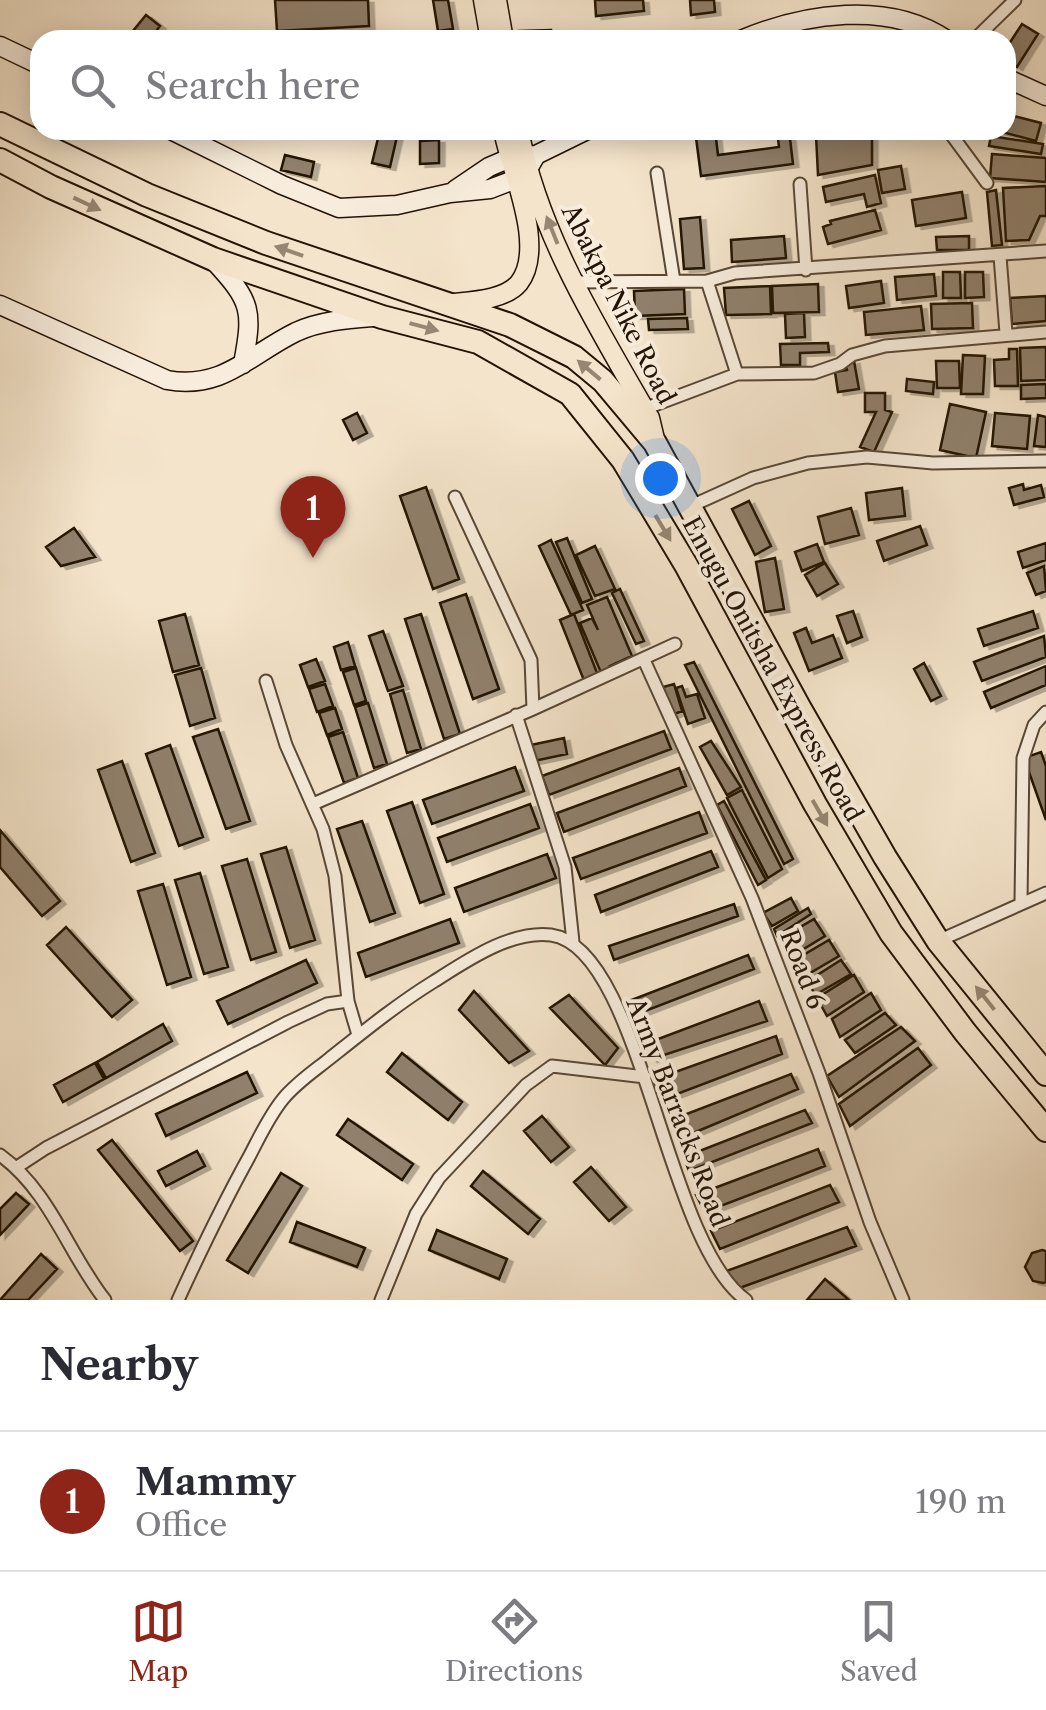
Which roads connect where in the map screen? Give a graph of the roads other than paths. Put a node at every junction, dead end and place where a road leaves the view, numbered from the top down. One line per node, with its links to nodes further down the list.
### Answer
1 (482, 0): 4 (main road)
2 (497, 0): 5 (main road)
3 (1015, 0): 8 (street)
4 (488, 30)
5 (502, 30)
6 (767, 30): 7 (street)
7 (927, 30)
8 (984, 30)
9 (0, 46): 10 (street)
10 (30, 60)
11 (1016, 82): 12 (street)
12 (1046, 96)
13 (0, 124): 14 (highway, Enugu Onitsha Express Road, one-way to 13)
14 (30, 139)
15 (33, 140): 33 (highway, Enugu Onitsha Express Road, one-way to 15)
16 (192, 140): 22 (street)
17 (509, 140): 22 (main road, Abakpa Nike Road)
18 (520, 140): 22 (main road, Abakpa Nike Road)
19 (570, 140): 22 (street)
20 (955, 140): 25 (street)
21 (0, 160): 28 (highway, Enugu Onitsha Express Road, one-way to 28)
22 (522, 168): 32 (main road, Abakpa Nike Road, one-way to 22); 33 (main road)
23 (657, 173): 30 (street)
24 (800, 184): 29 (street)
25 (987, 184)
26 (1046, 250): 27 (street)
27 (1000, 256): 29 (street); 37 (street)
28 (213, 259): 35 (highway, Enugu Onitsha Express Road); 38 (street)
29 (806, 270): 31 (street)
30 (674, 281): 31 (street); 32 (street)
31 (707, 281): 39 (street)
32 (574, 282): 40 (main road, Abakpa Nike Road)
33 (442, 304): 41 (highway, Enugu Onitsha Express Road, one-way to 33)
34 (0, 305): 38 (street)
35 (382, 317): 38 (street); 60 (highway, Enugu Onitsha Express Road, one-way to 60)
36 (1046, 332): 37 (street)
37 (1006, 333): 39 (street)
38 (243, 364)
39 (736, 374): 40 (street)
40 (644, 409): 41 (main road, Abakpa Nike Road)
41 (656, 443): 44 (highway, Enugu Onitsha Express Road)
42 (1046, 461): 44 (street)
43 (455, 497): 48 (street)
44 (691, 506): 54 (highway, Enugu Onitsha Express Road)
45 (675, 644): 46 (street)
46 (644, 660): 48 (street); 67 (street, Road 6)
47 (266, 681): 51 (street)
48 (533, 710): 50 (street)
49 (1046, 712): 53 (street)
50 (516, 715): 51 (street); 55 (street)
51 (313, 804): 56 (street)
52 (1046, 893): 53 (street)
53 (1022, 902): 54 (street)
54 (938, 940): 58 (highway, Enugu Onitsha Express Road, one-way to 54)
55 (573, 942): 57 (street); 59 (street, Army Barracks Road)
56 (348, 1001): 57 (street); 62 (street)
57 (358, 1035): 64 (street)
58 (1046, 1074)
59 (645, 1078): 65 (street); 66 (street, Army Barracks Road)
60 (1046, 1130)
61 (0, 1156): 62 (street)
62 (17, 1168): 63 (street)
63 (105, 1300)
64 (178, 1300)
65 (381, 1300)
66 (746, 1300)
67 (904, 1300)

